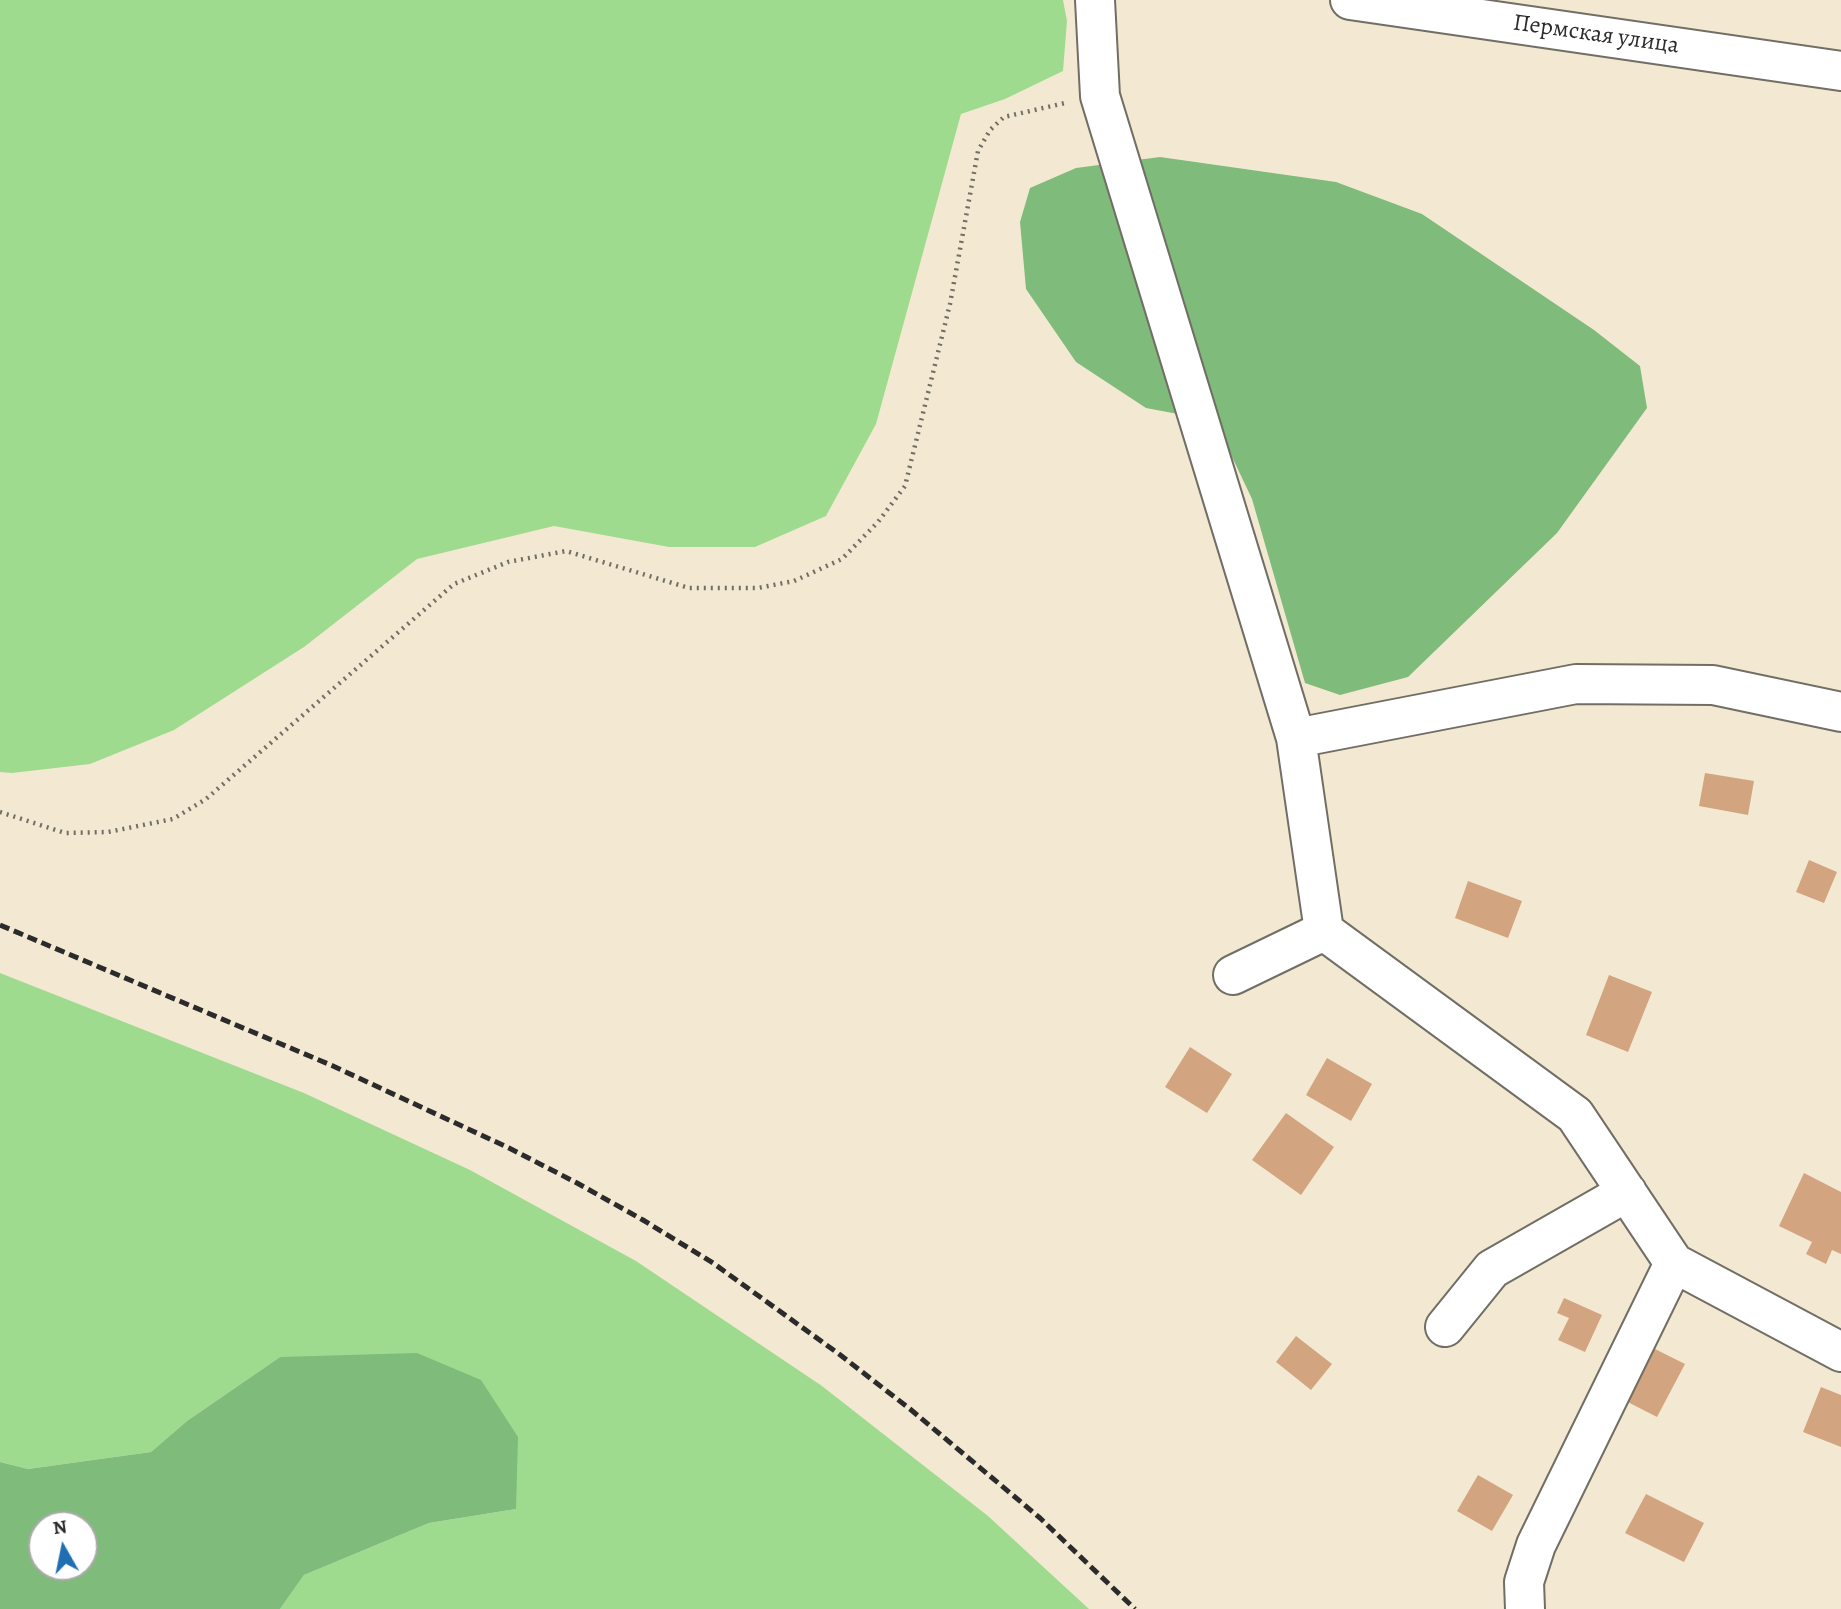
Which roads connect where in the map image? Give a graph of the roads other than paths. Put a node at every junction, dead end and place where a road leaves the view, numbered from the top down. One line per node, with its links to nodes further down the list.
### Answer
1 (1095, 0): 5 (street)
2 (1350, 0): 3 (street, Пермская улица)
3 (1841, 71)
4 (1841, 712): 5 (street)
5 (1296, 738): 6 (street)
6 (1324, 931): 7 (street); 8 (street)
7 (1233, 975)
8 (1627, 1192): 9 (street); 10 (street)
9 (1674, 1263): 11 (street); 12 (street)
10 (1445, 1326)
11 (1841, 1352)
12 (1525, 1609)

